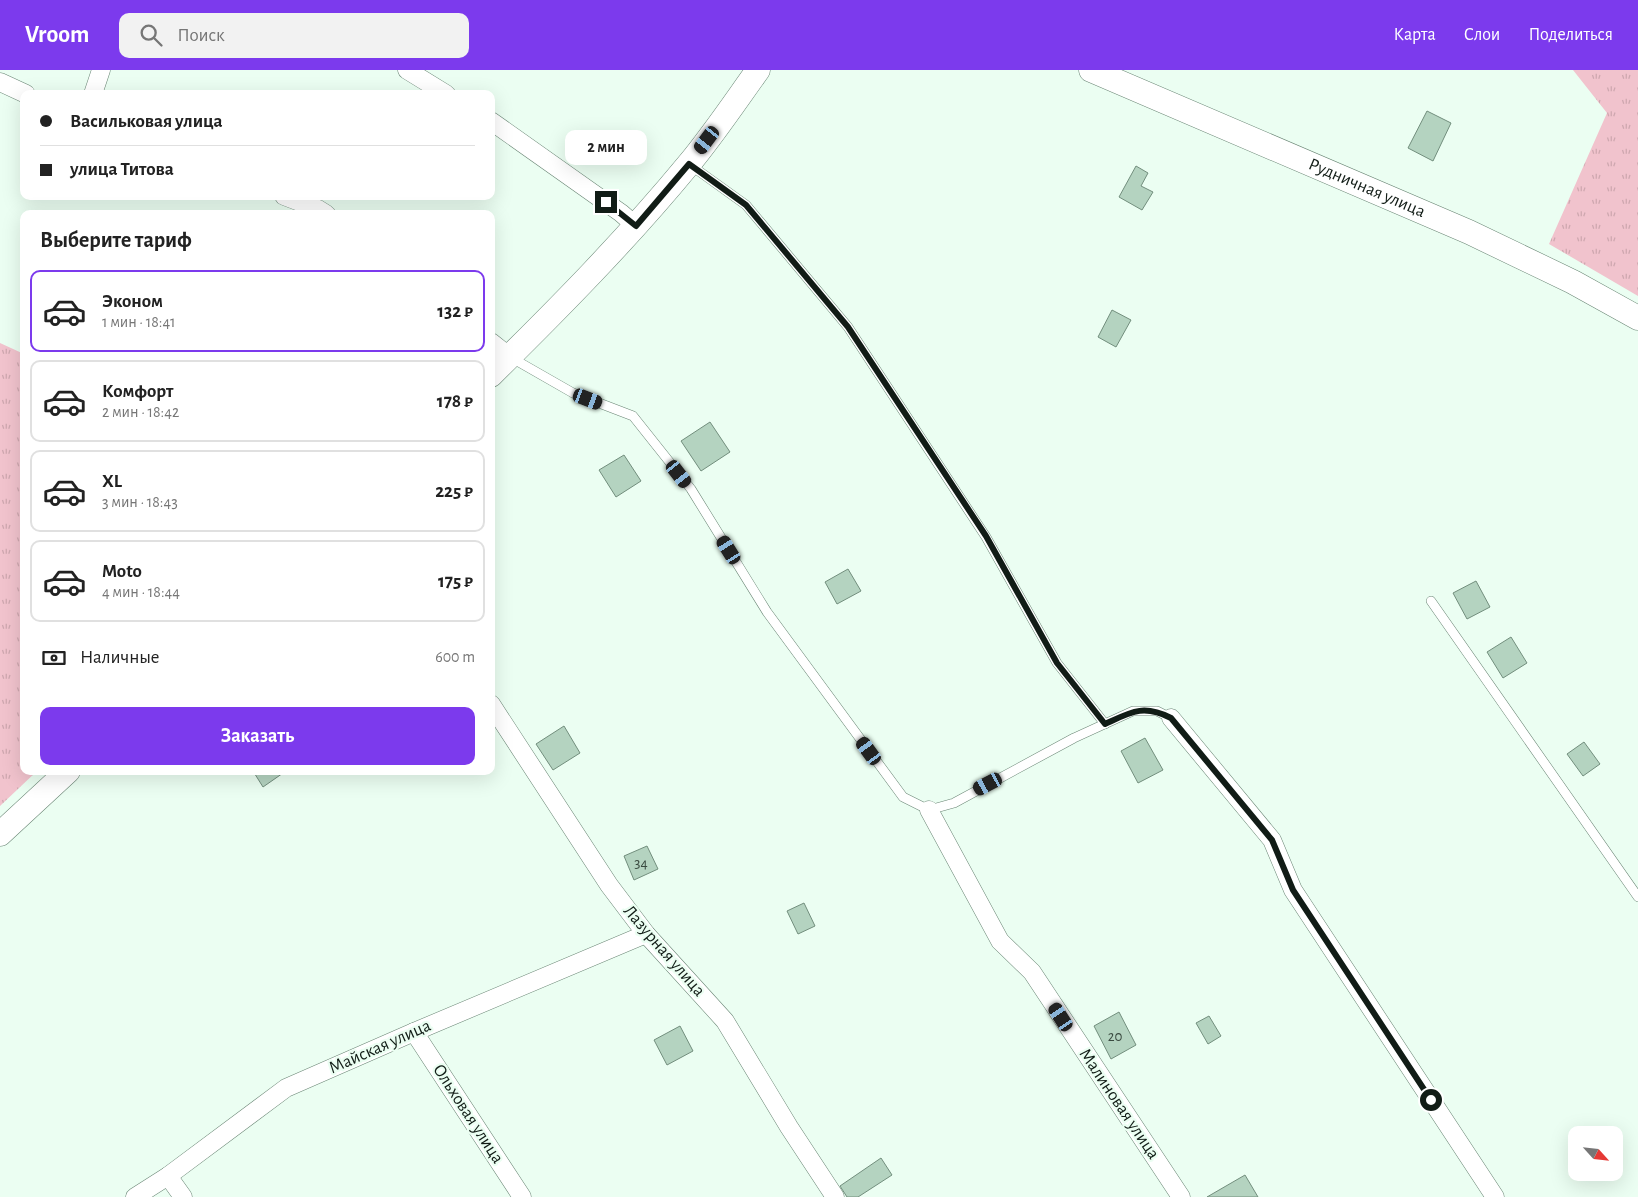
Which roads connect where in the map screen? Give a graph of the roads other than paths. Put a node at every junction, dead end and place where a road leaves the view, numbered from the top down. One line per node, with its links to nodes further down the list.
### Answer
1 (101, 70): 6 (street)
2 (407, 70): 7 (street)
3 (758, 70): 10 (street)
4 (1091, 70): 14 (street, Рудничная улица)
5 (0, 82): 8 (street)
6 (94, 90)
7 (440, 90)
8 (20, 91)
9 (495, 123): 13 (street)
10 (689, 164): 13 (street); 21 (lane)
11 (294, 200): 12 (street)
12 (320, 210)
13 (636, 226): 16 (street)
14 (1638, 318)
15 (495, 345): 16 (street)
16 (510, 357): 17 (street); 23 (lane)
17 (495, 371)
18 (1431, 602): 25 (lane)
19 (495, 710): 26 (street, Лазурная улица)
20 (1171, 718): 21 (lane); 34 (street)
21 (1105, 724): 23 (lane)
22 (64, 775): 24 (street)
23 (928, 810): 33 (street, Малиновая улица)
24 (0, 834)
25 (1638, 897)
26 (646, 934): 27 (street, Майская улица); 32 (street, Лазурная улица)
27 (414, 1032): 28 (street, Майская улица); 31 (street, Ольховая улица)
28 (168, 1176): 29 (street, Майская улица); 30 (street)
29 (135, 1197)
30 (182, 1197)
31 (522, 1197)
32 (835, 1197)
33 (1181, 1197)
34 (1495, 1197)

